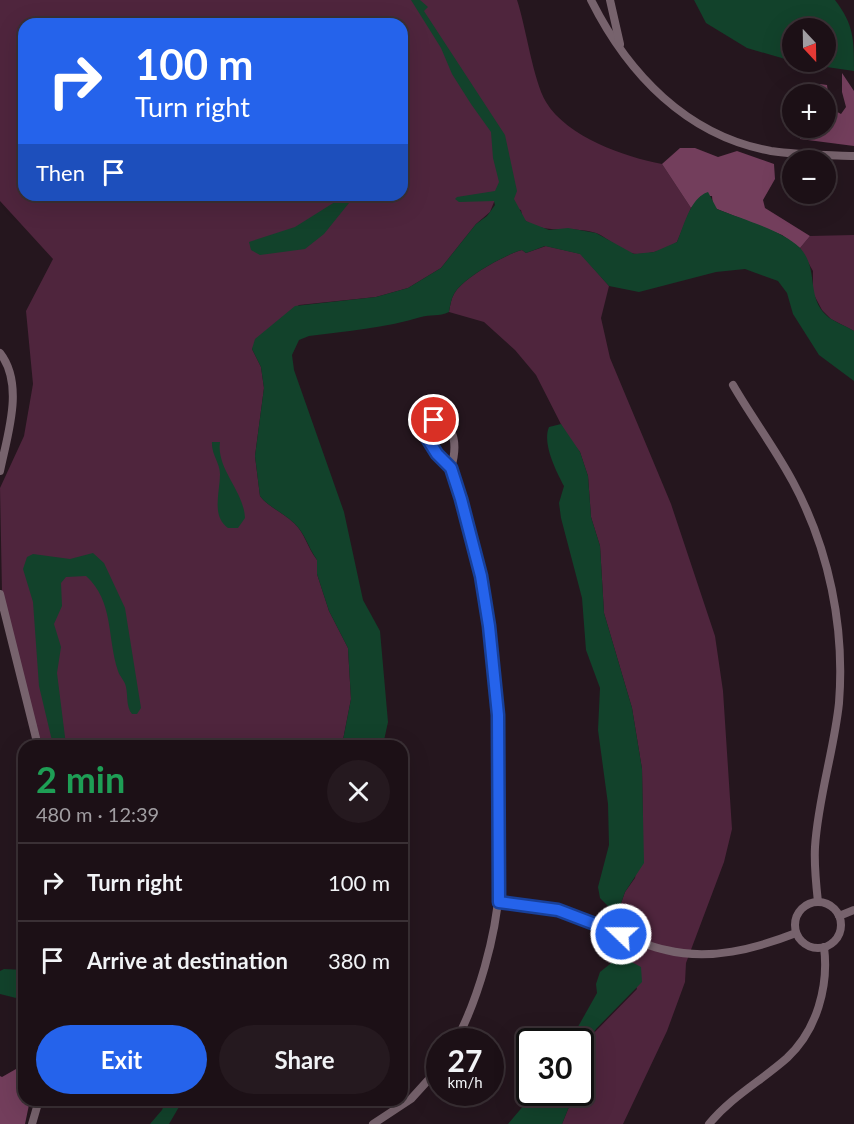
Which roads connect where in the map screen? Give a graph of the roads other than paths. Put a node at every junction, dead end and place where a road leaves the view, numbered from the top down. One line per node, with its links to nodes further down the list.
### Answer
1 (591, 0): 3 (street)
2 (610, 0): 3 (street)
3 (624, 53): 4 (street)
4 (854, 156)
5 (0, 353): 8 (street)
6 (733, 385): 12 (street)
7 (451, 468): 7 (street); 11 (street)
8 (0, 471)
9 (0, 594): 10 (street)
10 (36, 740)
11 (499, 902): 15 (street); 17 (street)
12 (818, 902): 14 (street); 15 (street)
13 (854, 910): 14 (street)
14 (839, 916): 16 (street)
15 (796, 933): 16 (street)
16 (824, 947): 24 (street)
17 (462, 1028)
18 (426, 1082): 19 (street)
19 (408, 1100)
20 (37, 1106): 22 (street)
21 (399, 1106): 23 (street)
22 (32, 1124)
23 (373, 1124)
24 (709, 1124)

